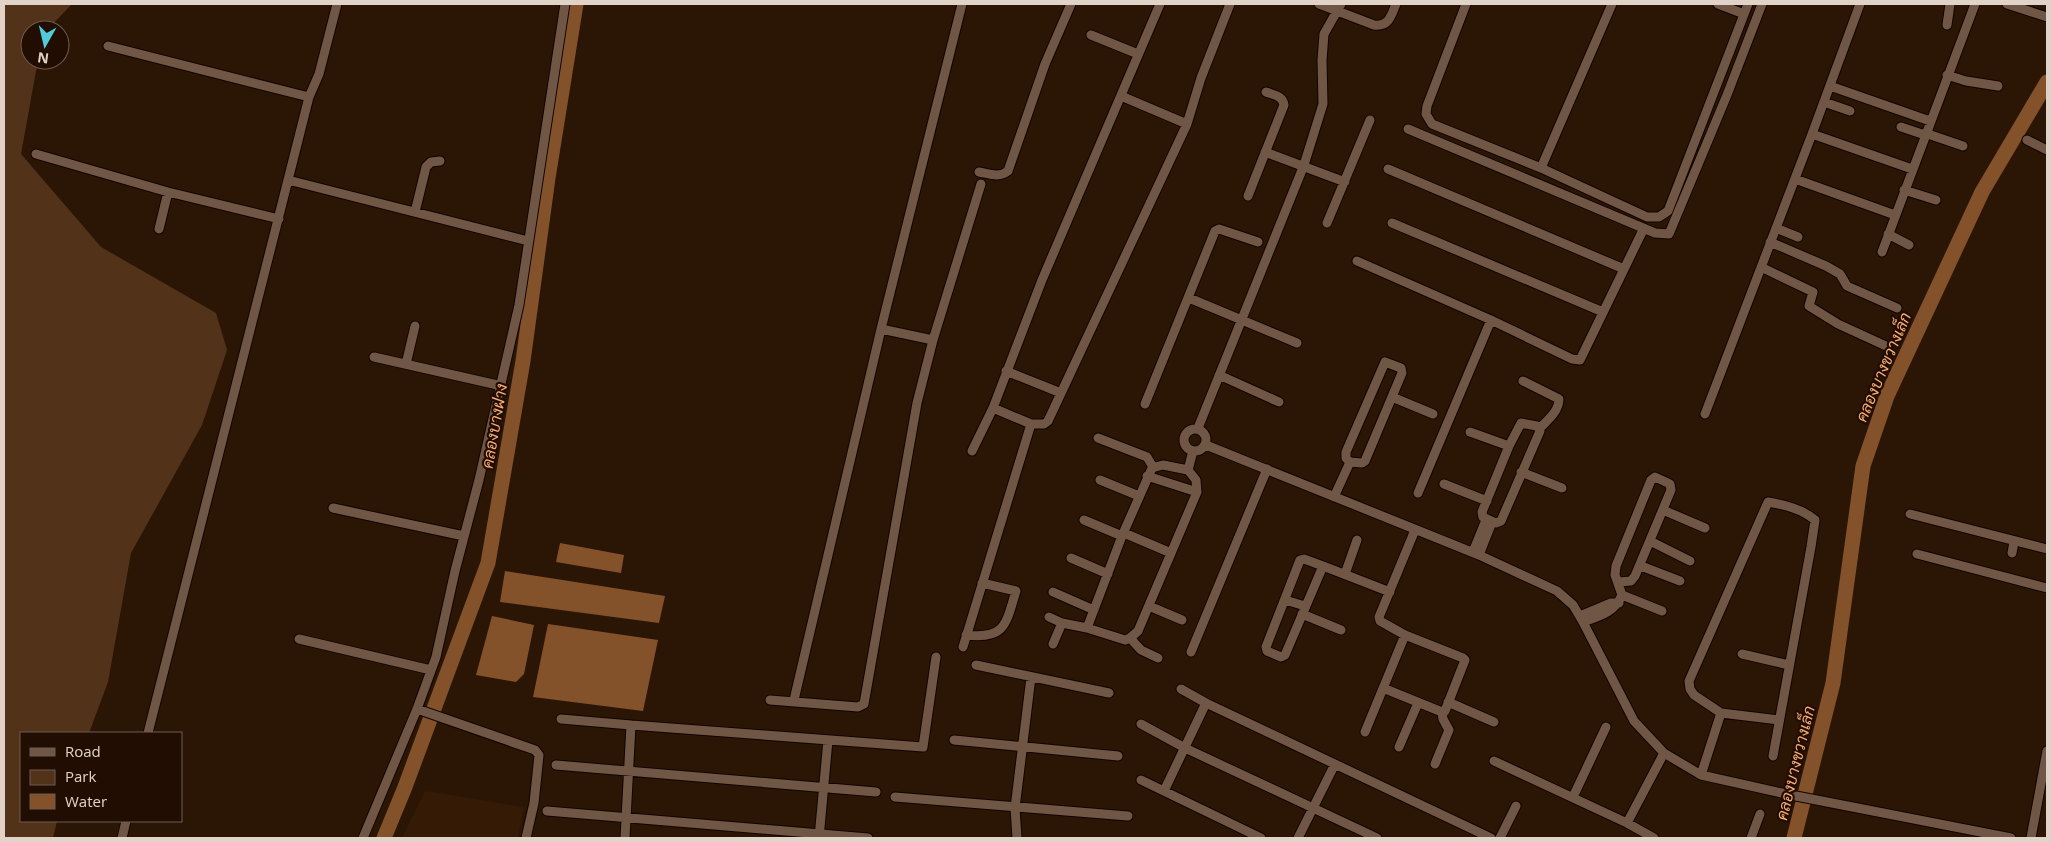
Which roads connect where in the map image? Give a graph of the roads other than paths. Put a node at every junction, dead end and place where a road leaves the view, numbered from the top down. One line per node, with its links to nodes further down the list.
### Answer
1 (337, 4): 30 (street)
2 (565, 4): 69 (street)
3 (962, 4): 83 (street)
4 (1071, 4): 50 (street)
5 (1160, 4): 24 (street)
6 (1230, 4): 35 (street)
7 (1319, 4): 18 (street)
8 (1396, 4): 18 (street)
9 (1466, 4): 48 (street)
10 (1612, 4): 48 (street)
11 (1718, 4): 19 (street)
12 (1748, 4): 19 (street)
13 (1762, 4): 64 (street)
14 (1860, 4): 26 (street)
15 (1950, 4): 21 (street)
16 (1974, 4): 25 (street)
17 (2012, 5): 20 (street)
18 (1339, 8): 46 (street)
19 (1744, 14): 48 (street)
20 (2047, 17)
21 (1947, 25)
22 (1091, 35): 24 (street)
23 (108, 46): 30 (street)
24 (1138, 54): 29 (street)
25 (1947, 75): 27 (street); 34 (street)
26 (1830, 86): 31 (street); 34 (street)
27 (1998, 86)
28 (1266, 92): 43 (street)
29 (1121, 96): 35 (street); 89 (street)
30 (309, 97): 52 (street)
31 (1824, 102): 32 (street); 38 (street)
32 (1850, 111)
33 (1370, 120): 53 (street)
34 (1930, 121): 39 (street)
35 (1187, 124): 93 (street)
36 (1901, 127): 39 (street)
37 (1408, 129): 64 (street)
38 (1812, 134): 49 (street); 51 (street)
39 (1925, 134): 41 (street); 49 (street)
40 (2027, 140): 42 (street)
41 (1962, 146)
42 (2047, 150)
43 (1265, 152): 46 (street); 57 (street)
44 (36, 154): 56 (street)
45 (440, 161): 59 (street)
46 (1304, 166): 53 (street); 80 (street)
47 (1388, 168): 76 (street)
48 (1541, 168)
49 (1912, 169): 55 (street)
50 (979, 172)
51 (1795, 179): 60 (street); 65 (street)
52 (288, 180): 59 (street); 61 (street)
53 (1345, 182): 62 (street)
54 (980, 184): 84 (street)
55 (1904, 190): 58 (street); 60 (street)
56 (168, 192): 61 (street); 66 (street)
57 (1248, 196)
58 (1936, 200)
59 (415, 212): 69 (street)
60 (1895, 215): 67 (street)
61 (279, 219): 195 (street)
62 (1327, 223)
63 (1392, 224): 79 (street)
64 (1644, 228): 76 (street)
65 (1776, 228): 68 (street); 71 (street)
66 (159, 229)
67 (1888, 234): 72 (street); 73 (street)
68 (1798, 237)
69 (528, 241): 92 (street)
70 (1258, 242): 77 (street)
71 (1770, 242): 75 (street); 78 (street)
72 (1909, 245)
73 (1882, 252)
74 (1357, 262): 81 (street)
75 (1761, 267): 86 (street); 99 (street)
76 (1624, 269): 79 (street)
77 (1189, 298): 80 (street); 96 (street)
78 (1897, 308)
79 (1603, 312): 81 (street)
80 (1242, 320): 85 (street); 90 (street)
81 (1491, 320): 119 (street)
82 (416, 326): 88 (street)
83 (881, 329): 84 (street); 182 (street)
84 (933, 340): 182 (street)
85 (1297, 344)
86 (1886, 346)
87 (374, 357): 88 (street)
88 (406, 364): 92 (street)
89 (1006, 371): 93 (street); 97 (street)
90 (1219, 375): 95 (street); 101 (street)
91 (1523, 381): 102 (street)
92 (502, 386): 131 (street)
93 (1061, 393): 100 (street)
94 (1392, 397): 98 (street); 109 (street); 109 (street)
95 (1279, 402)
96 (1145, 404)
97 (993, 408): 100 (street); 107 (street)
98 (1433, 414)
99 (1705, 414)
100 (1030, 424): 148 (street)
101 (1198, 428): 105 (street); 108 (street)
102 (1540, 428): 106 (street); 113 (street)
103 (1470, 432): 106 (street)
104 (1098, 438): 110 (street)
105 (1206, 445): 108 (street); 112 (street)
106 (1509, 446): 122 (street)
107 (972, 451)
108 (1194, 451): 111 (street)
109 (1350, 462): 121 (street)
110 (1153, 467): 111 (street); 114 (street)
111 (1188, 470): 118 (street)
112 (1267, 470): 121 (street); 170 (street)
113 (1521, 472): 117 (street); 127 (street)
114 (1147, 476): 118 (street); 120 (street)
115 (1100, 480): 120 (street)
116 (1444, 484): 122 (street)
117 (1562, 488)
118 (1197, 492): 137 (street)
119 (1418, 493)
120 (1139, 496): 130 (street)
121 (1334, 497): 129 (street)
122 (1487, 501): 127 (street)
123 (333, 508): 131 (street)
124 (1663, 510): 128 (street); 133 (street); 147 (street)
125 (1910, 514): 134 (street)
126 (1084, 520): 130 (street)
127 (1489, 521): 138 (street)
128 (1705, 528)
129 (1416, 530): 138 (street); 151 (street)
130 (1123, 535): 137 (street); 144 (street)
131 (464, 536): 176 (street)
132 (1357, 540): 145 (street)
133 (1650, 541): 141 (street); 143 (street)
134 (2014, 542): 135 (street); 136 (street)
135 (2047, 549)
136 (2012, 553)
137 (1171, 554): 154 (street)
138 (1476, 554): 159 (street)
139 (1917, 554): 149 (street)
140 (1070, 558): 144 (street)
141 (1690, 561)
142 (1323, 566): 145 (street); 153 (street); 156 (street)
143 (1641, 566): 146 (street); 147 (street)
144 (1108, 574): 155 (street)
145 (1345, 574): 151 (street)
146 (1680, 581)
147 (1619, 582): 152 (street)
148 (982, 583): 164 (street); 164 (street)
149 (2047, 588)
150 (1053, 592): 155 (street)
151 (1390, 592): 165 (street)
152 (1621, 599): 157 (street); 159 (street)
153 (1285, 600): 156 (street); 156 (street)
154 (1149, 606): 160 (street); 166 (street)
155 (1094, 610): 162 (street)
156 (1304, 610): 163 (street)
157 (1662, 611)
158 (1049, 617): 161 (street)
159 (1581, 619): 203 (street)
160 (1182, 620)
161 (1062, 624): 162 (street); 168 (street)
162 (1087, 628): 166 (street)
163 (1340, 630)
164 (966, 635): 169 (street)
165 (1405, 636): 179 (street); 184 (street)
166 (1130, 638): 173 (street)
167 (300, 639): 176 (street)
168 (1053, 644)
169 (963, 647)
170 (1191, 652)
171 (1742, 654): 175 (street)
172 (936, 658): 197 (street)
173 (1158, 658)
174 (976, 665): 177 (street)
175 (1789, 665): 188 (street); 190 (street)
176 (431, 670): 186 (street)
177 (1031, 677): 180 (street); 199 (street)
178 (1181, 688): 183 (street)
179 (1383, 688): 185 (street); 196 (street)
180 (1109, 693)
181 (770, 700): 182 (street)
182 (794, 700)
183 (1206, 702): 201 (street); 207 (street)
184 (1448, 702): 187 (street); 191 (street)
185 (1418, 703): 187 (street); 200 (street)
186 (417, 710): 229 (street); 230 (street)
187 (1442, 712): 208 (street)
188 (1720, 713): 190 (street); 211 (street)
189 (561, 719): 193 (street)
190 (1779, 720): 205 (street)
191 (1494, 722)
192 (1141, 724): 201 (street)
193 (631, 725): 197 (street); 210 (street)
194 (1606, 727): 217 (street)
195 (148, 732)
196 (1365, 732)
197 (828, 740): 213 (street)
198 (954, 740): 199 (street)
199 (1023, 746): 204 (street); 219 (street)
200 (1398, 747)
201 (1185, 748): 215 (street); 220 (street)
202 (2047, 751): 242 (street)
203 (1664, 753): 211 (street); 226 (street)
204 (1118, 756)
205 (1772, 756)
206 (1494, 761): 217 (street)
207 (1335, 764): 220 (street); 237 (street)
208 (1435, 764)
209 (556, 765): 210 (street)
210 (629, 771): 213 (street); 224 (street)
211 (1701, 775): 241 (street)
212 (1141, 780): 215 (street)
213 (824, 788): 214 (street); 227 (street)
214 (876, 792)
215 (1164, 792): 234 (street)
216 (895, 797): 219 (street)
217 (1573, 797): 226 (street)
218 (1516, 806): 238 (street)
219 (1015, 808): 223 (street); 233 (street)
220 (1313, 808): 235 (street); 236 (street)
221 (547, 811): 224 (street)
222 (1760, 814): 240 (street)
223 (1128, 816)
224 (627, 818): 227 (street); 231 (street)
225 (126, 822): 228 (street)
226 (1627, 822): 239 (street)
227 (820, 836): 232 (street)
228 (122, 838)
229 (363, 838)
230 (526, 838)
231 (625, 838)
232 (868, 838)
233 (1017, 838)
234 (1261, 838)
235 (1298, 838)
236 (1376, 838)
237 (1491, 838)
238 (1500, 838)
239 (1654, 838)
240 (1751, 838)
241 (2011, 838)
242 (2031, 838)

